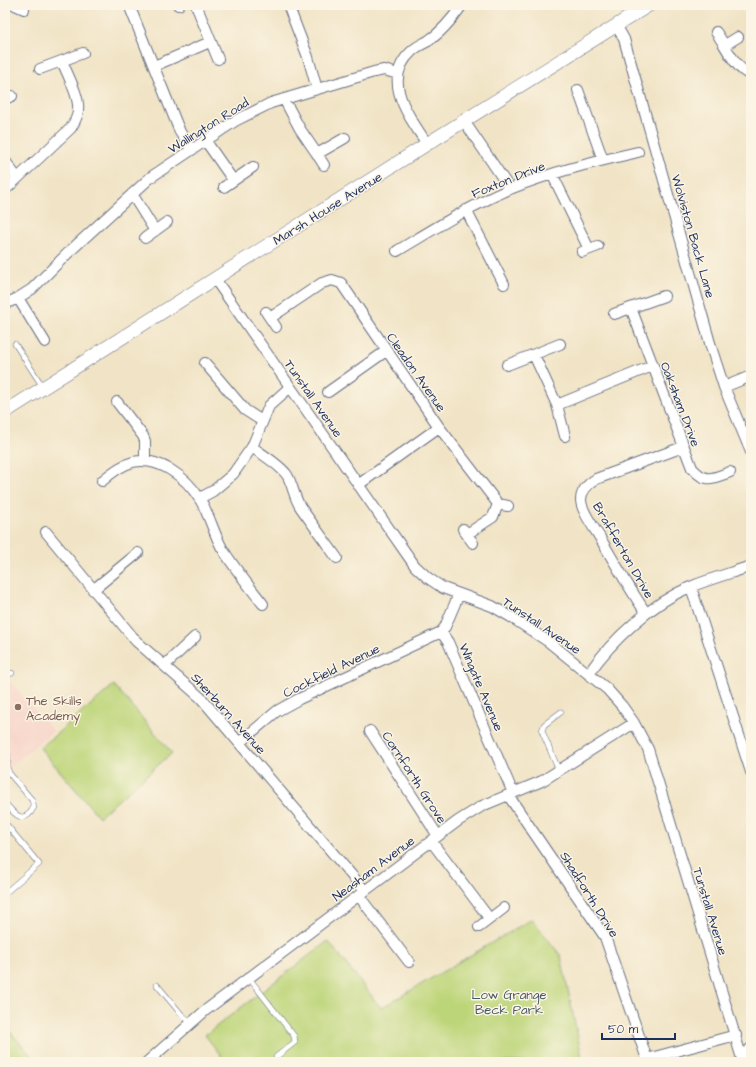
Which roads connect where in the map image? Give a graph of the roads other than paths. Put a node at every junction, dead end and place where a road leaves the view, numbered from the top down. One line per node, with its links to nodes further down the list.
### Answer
1 (129, 5): 14 (street)
2 (196, 5): 9 (street)
3 (288, 5): 18 (street)
4 (462, 5): 16 (street)
5 (649, 5): 6 (street, Marsh House Avenue)
6 (616, 25): 21 (street, Marsh House Avenue); 63 (street, Wolviston Back Lane)
7 (716, 32): 10 (street)
8 (738, 37): 10 (street)
9 (210, 42): 12 (street); 14 (street)
10 (725, 45): 17 (street)
11 (83, 53): 13 (street)
12 (218, 59)
13 (62, 61): 15 (street); 33 (street)
14 (154, 66): 25 (street)
15 (40, 69)
16 (398, 74): 18 (street, Wallington Road); 24 (street)
17 (751, 75)
18 (317, 89): 20 (street, Wallington Road)
19 (578, 90): 28 (street)
20 (284, 99): 23 (street, Wallington Road); 27 (street)
21 (464, 121): 24 (street, Marsh House Avenue); 36 (street)
22 (345, 138): 27 (street)
23 (205, 140): 25 (street, Wallington Road); 34 (street)
24 (427, 144): 45 (street, Marsh House Avenue)
25 (191, 149): 38 (street, Wallington Road)
26 (638, 152): 28 (street, Foxton Drive)
27 (317, 154): 30 (street)
28 (603, 160): 32 (street, Foxton Drive)
29 (5, 161): 33 (street)
30 (324, 165)
31 (253, 168): 34 (street)
32 (552, 174): 36 (street, Foxton Drive); 43 (street)
33 (18, 178): 37 (street)
34 (233, 180): 35 (street)
35 (224, 187)
36 (510, 189): 39 (street, Foxton Drive)
37 (5, 190)
38 (132, 194): 41 (street); 48 (street, Wallington Road)
39 (466, 210): 44 (street, Foxton Drive); 46 (street)
40 (167, 222): 41 (street)
41 (154, 231): 42 (street)
42 (145, 238)
43 (590, 249)
44 (397, 251)
45 (215, 278): 62 (street, Tunstall Avenue); 64 (street, Marsh House Avenue)
46 (494, 289)
47 (664, 296): 50 (street)
48 (18, 298): 49 (street, Wallington Road); 53 (street)
49 (5, 304)
50 (631, 308): 51 (street); 60 (street, Oaksham Drive)
51 (614, 314)
52 (271, 319): 56 (street, Cleadon Avenue)
53 (45, 342)
54 (15, 344): 64 (lane)
55 (560, 344): 57 (street)
56 (386, 351): 65 (street); 70 (street, Cleadon Avenue)
57 (534, 355): 59 (street); 67 (street)
58 (205, 362): 69 (street)
59 (507, 365)
60 (652, 366): 67 (street); 73 (street, Oaksham Drive)
61 (751, 376): 63 (street)
62 (290, 387): 69 (street); 78 (street, Tunstall Avenue)
63 (724, 387): 74 (street, Wolviston Back Lane)
64 (43, 388): 68 (street, Marsh House Avenue)
65 (329, 393)
66 (117, 402): 75 (street)
67 (557, 405): 71 (street)
68 (5, 412)
69 (262, 421): 72 (street)
70 (439, 427): 78 (street); 80 (street, Cleadon Avenue)
71 (565, 436)
72 (252, 447): 79 (street); 85 (street)
73 (683, 447): 76 (street, Oaksham Drive); 91 (street, Brafferton Drive)
74 (751, 452)
75 (145, 461): 77 (street); 79 (street)
76 (730, 472)
77 (102, 481)
78 (358, 485): 89 (street, Tunstall Avenue)
79 (200, 498): 90 (street)
80 (498, 504): 81 (street); 83 (street)
81 (508, 506)
82 (52, 536): 88 (street, Sherburn Avenue)
83 (468, 536)
84 (138, 552): 88 (street)
85 (337, 558)
86 (751, 566): 87 (street)
87 (691, 587): 91 (street); 104 (street)
88 (94, 590): 94 (street, Sherburn Avenue)
89 (459, 594): 92 (street); 96 (street, Tunstall Avenue)
90 (263, 604)
91 (646, 613): 96 (street)
92 (441, 632): 101 (street, Cockfield Avenue); 105 (street, Wingate Avenue)
93 (192, 644): 94 (street)
94 (165, 665): 101 (street, Sherburn Avenue)
95 (12, 673): 97 (lane)
96 (588, 673): 99 (street, Tunstall Avenue)
97 (5, 676)
98 (561, 712): 103 (lane)
99 (634, 724): 103 (street, Neasham Avenue); 118 (street, Tunstall Avenue)
100 (370, 731): 108 (street, Cornforth Grove)
101 (239, 743): 110 (street, Sherburn Avenue)
102 (5, 752): 106 (lane)
103 (559, 771): 105 (street, Neasham Avenue)
104 (751, 772)
105 (510, 794): 108 (street, Neasham Avenue); 122 (street, Shadforth Drive)
106 (5, 804)
107 (5, 823): 109 (lane)
108 (434, 839): 110 (street, Neasham Avenue); 112 (street, Cornforth Grove)
109 (5, 893)
110 (362, 893): 114 (street, Sherburn Avenue); 115 (street, Neasham Avenue)
111 (504, 908): 112 (street)
112 (489, 918): 113 (street)
113 (479, 927)
114 (408, 962)
115 (249, 978): 117 (street, Neasham Avenue); 120 (lane)
116 (157, 985): 117 (lane)
117 (192, 1022): 123 (street, Neasham Avenue)
118 (736, 1035): 121 (street, Tunstall Avenue); 122 (street)
119 (751, 1048): 121 (street)
120 (276, 1057)
121 (743, 1060)
122 (648, 1061)
123 (147, 1062)

